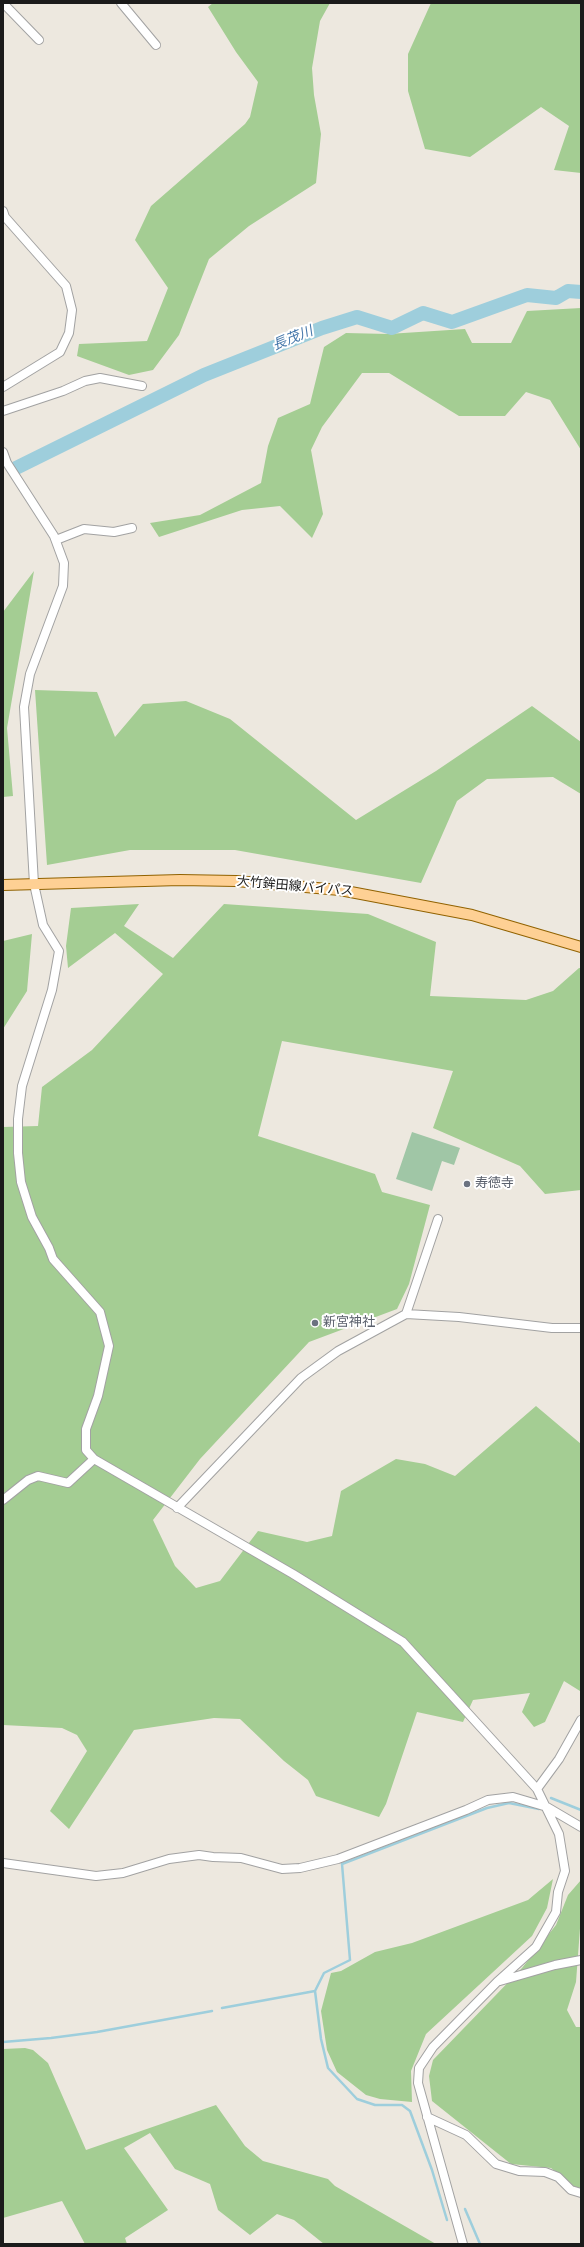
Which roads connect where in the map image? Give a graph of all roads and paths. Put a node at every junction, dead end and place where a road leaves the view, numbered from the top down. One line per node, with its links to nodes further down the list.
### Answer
1 (3, 3): 3 (street)
2 (121, 3): 4 (street)
3 (39, 40)
4 (156, 45)
5 (3, 211): 7 (street)
6 (142, 386): 8 (street)
7 (3, 387)
8 (3, 411)
9 (3, 452): 11 (street)
10 (132, 528): 11 (street)
11 (56, 540): 12 (street)
12 (34, 884): 13 (main road, 大竹鉾田線バイパス); 14 (main road, 大竹鉾田線バイパス); 18 (street)
13 (3, 885)
14 (581, 947)
15 (438, 1219): 16 (street)
16 (406, 1314): 17 (street); 20 (street)
17 (581, 1328)
18 (94, 1458): 19 (street); 20 (street)
19 (3, 1500)
20 (177, 1508): 22 (street)
21 (581, 1720): 22 (street)
22 (537, 1789): 23 (street)
23 (547, 1807): 24 (street); 25 (street); 27 (street)
24 (581, 1827)
25 (3, 1863)
26 (581, 1960): 27 (street)
27 (497, 1982): 28 (street)
28 (427, 2117): 29 (street); 30 (street)
29 (581, 2193)
30 (463, 2244)

